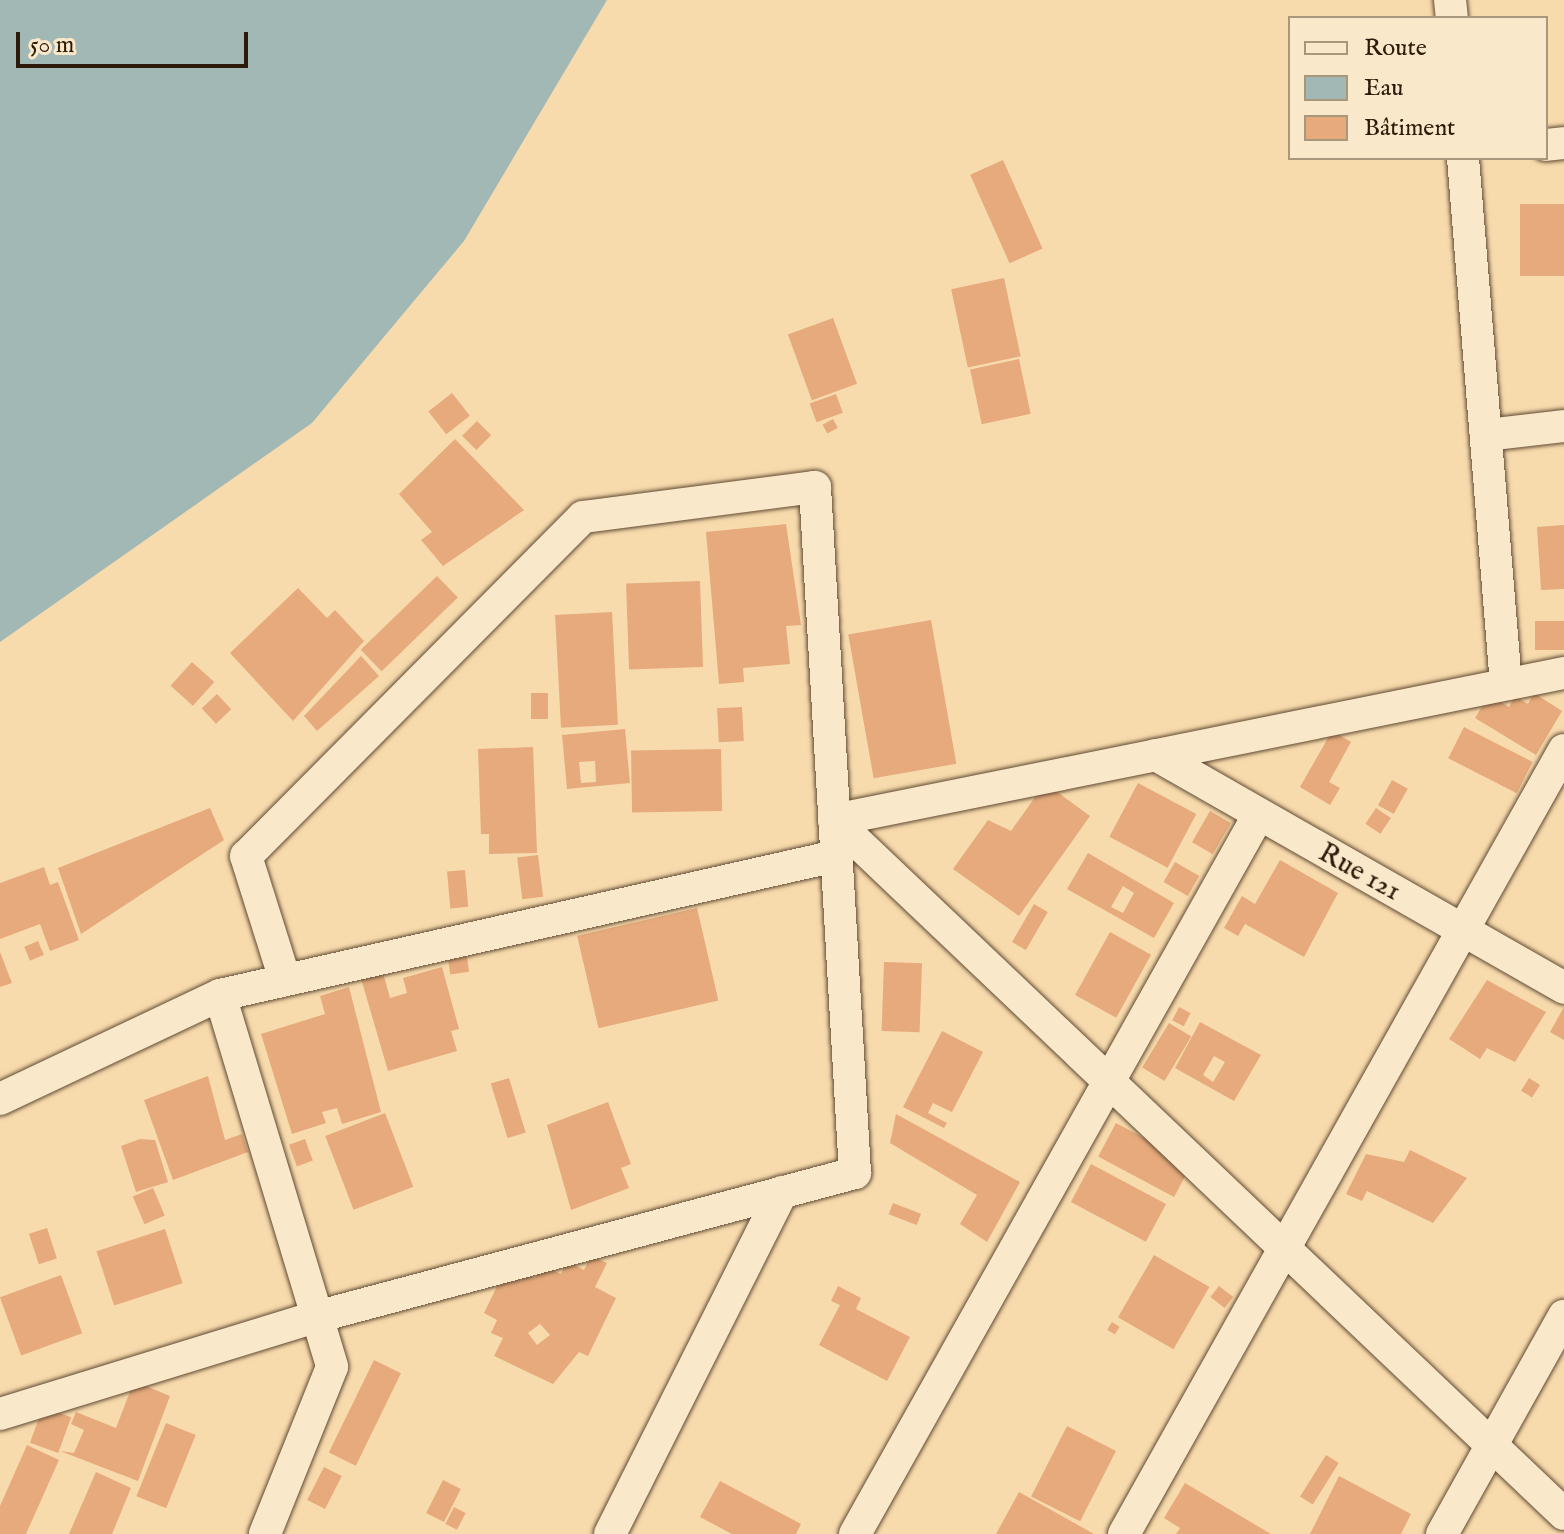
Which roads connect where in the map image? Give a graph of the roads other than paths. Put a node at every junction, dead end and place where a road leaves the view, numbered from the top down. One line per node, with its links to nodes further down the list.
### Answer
1 (1463, 160): 3 (street)
2 (1564, 426): 3 (street)
3 (1486, 435): 5 (street)
4 (1564, 673): 5 (street)
5 (1506, 684): 7 (street)
6 (1564, 750): 11 (street)
7 (1156, 755): 8 (street, Rue 121); 9 (street)
8 (1258, 816): 11 (street, Rue 121); 15 (street)
9 (834, 820): 10 (street); 12 (street); 15 (street)
10 (836, 856): 12 (street); 17 (street)
11 (1463, 931): 13 (street, Rue 121); 18 (street)
12 (285, 980): 14 (street)
13 (1564, 988)
14 (220, 995): 16 (street); 20 (street)
15 (1109, 1081): 18 (street); 26 (street)
16 (0, 1099)
17 (782, 1192): 20 (street); 25 (street)
18 (1285, 1248): 22 (street); 27 (street)
19 (1564, 1316): 22 (street)
20 (316, 1317): 21 (street); 24 (street)
21 (0, 1414)
22 (1492, 1445): 23 (street); 28 (street)
23 (1564, 1514)
24 (265, 1534)
25 (610, 1534)
26 (855, 1534)
27 (1124, 1534)
28 (1442, 1534)

